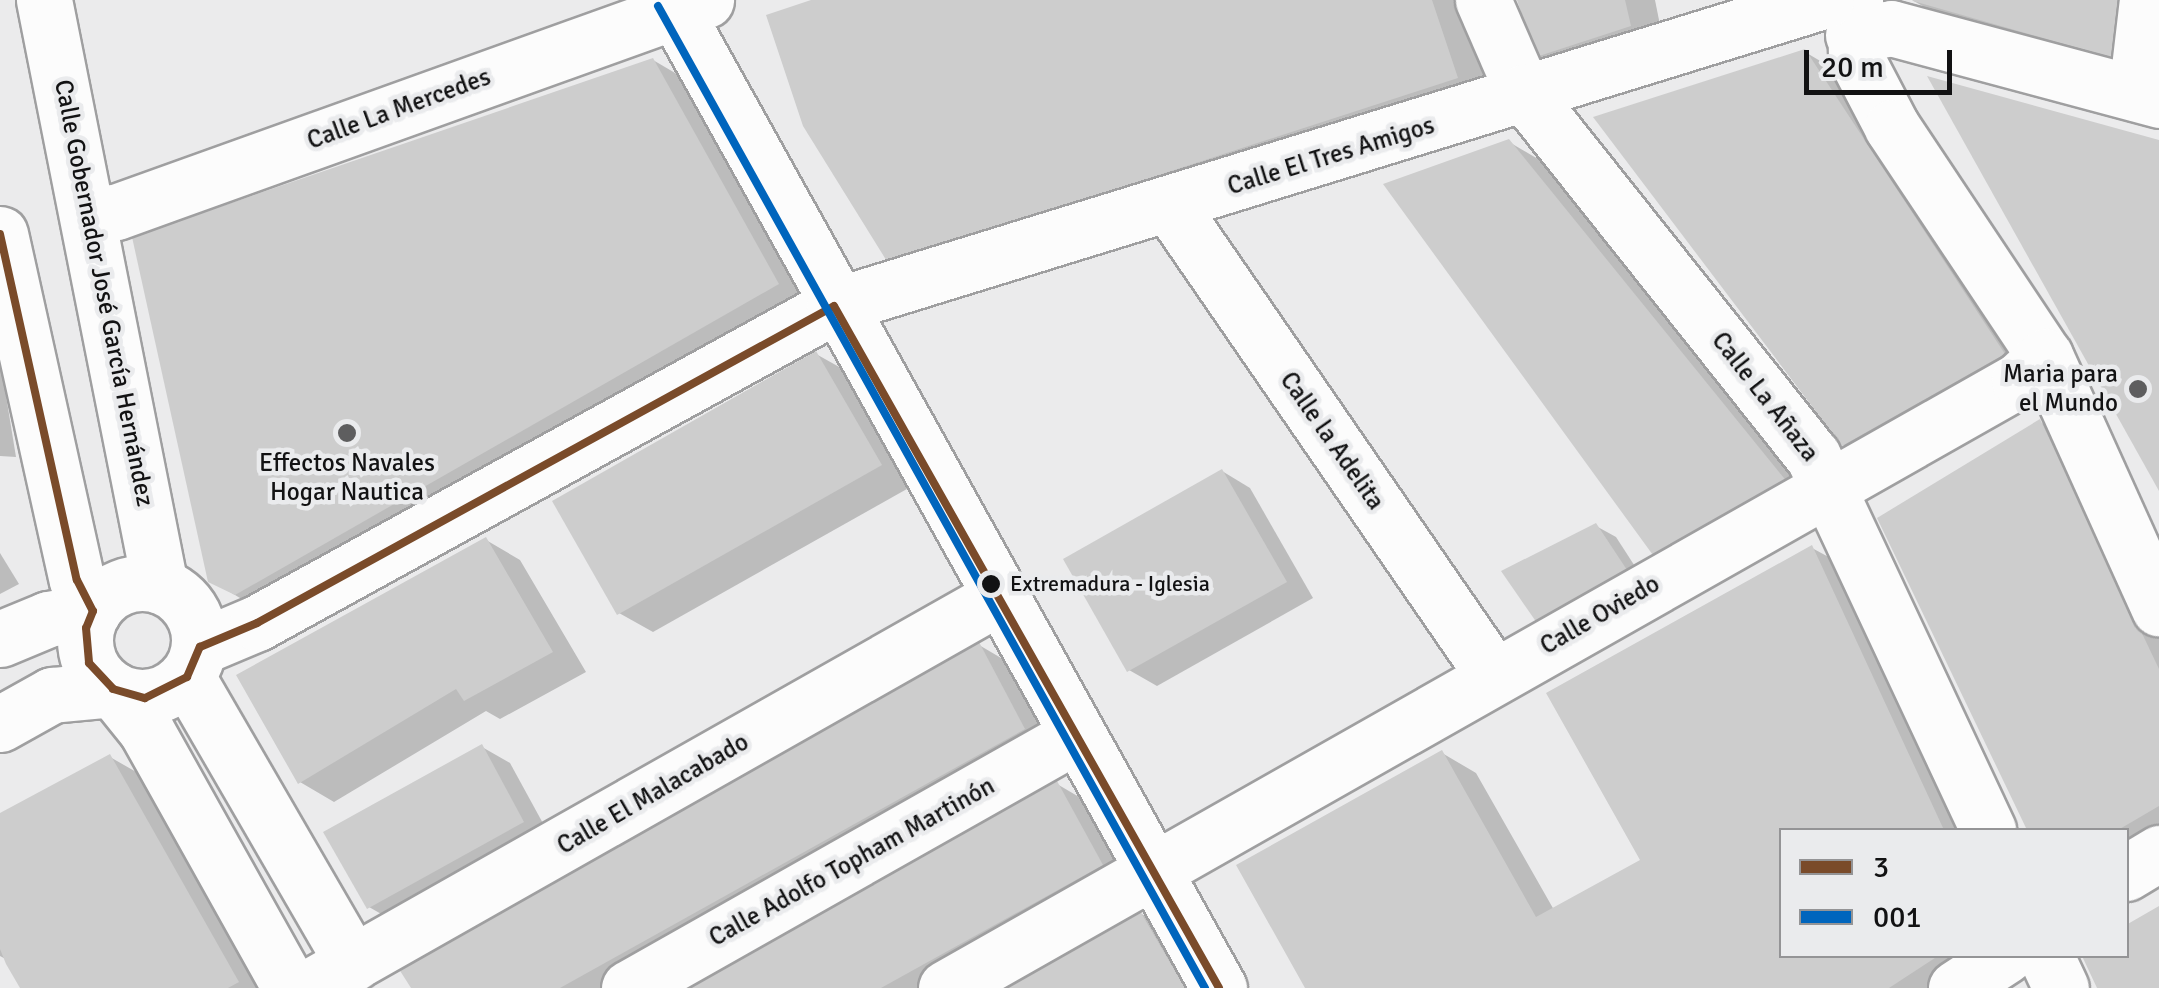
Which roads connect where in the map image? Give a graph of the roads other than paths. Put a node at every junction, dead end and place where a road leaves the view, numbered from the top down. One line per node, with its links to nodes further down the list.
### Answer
1 (44, 0): 9 (street, Calle Gobernador José García Hernández)
2 (1483, 0): 6 (street, Calle La Añaza)
3 (2147, 0): 7 (street)
4 (683, 4): 9 (street, Calle La Mercedes); 11 (street)
5 (1845, 12): 6 (street, Calle El Tres Amigos); 7 (street, Calle El Tres Amigos); 12 (street)
6 (1522, 92): 8 (street, Calle El Tres Amigos); 13 (street, Calle La Añaza)
7 (2147, 96)
8 (1171, 206): 11 (street, Calle El Tres Amigos); 20 (street, Calle la Adelita)
9 (91, 214): 14 (street, Calle Gobernador José García Hernández)
10 (0, 234): 17 (street)
11 (834, 306): 15 (street); 19 (street, Calle El Tres Amigos)
12 (2045, 356): 13 (street, Calle Oviedo); 16 (street)
13 (1829, 484): 20 (street, Calle Oviedo); 24 (street, Calle La Añaza)
14 (160, 586): 17 (street); 19 (street)
15 (997, 598): 23 (street); 30 (street, Calle El Malacabado)
16 (2159, 609)
17 (93, 611): 18 (street); 21 (street)
18 (0, 639)
19 (194, 662): 21 (street); 30 (street)
20 (1494, 676): 26 (street, Calle Oviedo)
21 (113, 689): 22 (street); 31 (street)
22 (0, 724)
23 (1075, 736): 26 (street); 32 (street, Calle Adolfo Topham Martinón)
24 (1987, 828)
25 (2159, 853): 27 (street)
26 (1152, 870): 33 (street, Calle Oviedo); 34 (street)
27 (2129, 871)
28 (2003, 958): 35 (street)
29 (2047, 958): 36 (street)
30 (331, 976)
31 (290, 988)
32 (629, 988)
33 (946, 988)
34 (1220, 988)
35 (1956, 988)
36 (2061, 988)

